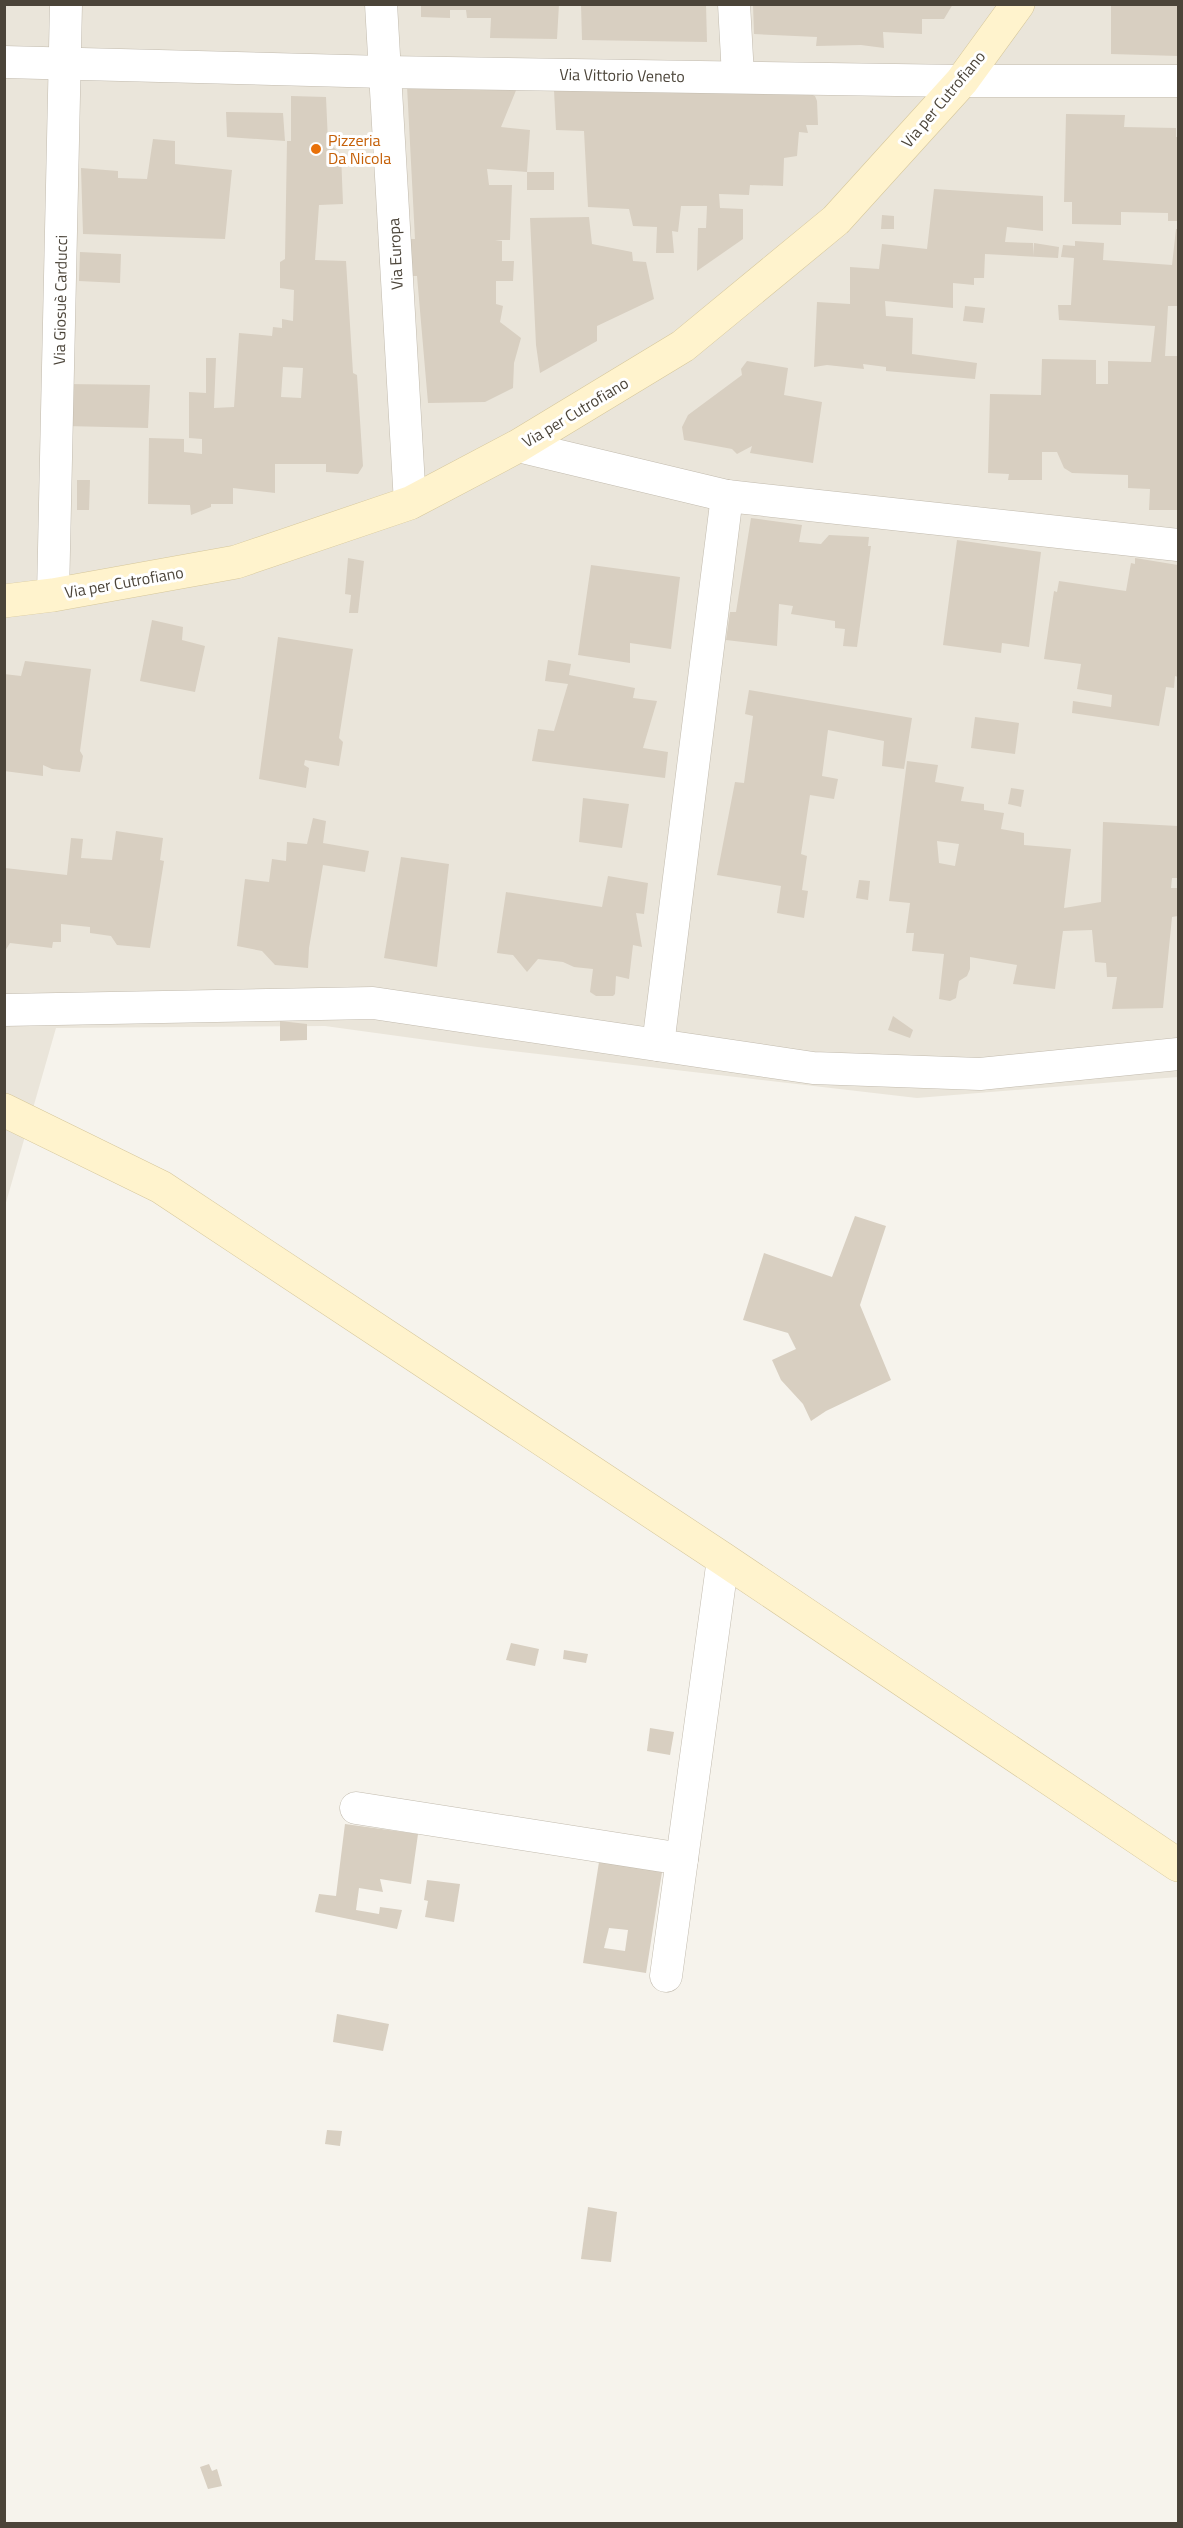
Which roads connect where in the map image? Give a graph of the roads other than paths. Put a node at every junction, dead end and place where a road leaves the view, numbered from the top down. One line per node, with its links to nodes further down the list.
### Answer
1 (66, 4): 6 (street, Via Giosuè Carducci)
2 (381, 4): 7 (street, Via Europa)
3 (734, 4): 8 (street)
4 (1018, 4): 9 (street, Via per Cutrofiano)
5 (4, 62): 6 (street, Via Vittorio Veneto)
6 (66, 64): 7 (street, Via Vittorio Veneto); 15 (street, Via Giosuè Carducci)
7 (385, 72): 8 (street, Via Vittorio Veneto); 13 (street, Via Europa)
8 (738, 76): 9 (street, Via Vittorio Veneto)
9 (962, 81): 10 (street, Via Vittorio Veneto); 11 (street, Via per Cutrofiano)
10 (1179, 81)
11 (518, 446): 12 (street); 13 (street, Via per Cutrofiano)
12 (727, 496): 14 (street); 18 (street)
13 (410, 503): 15 (street, Via per Cutrofiano)
14 (1179, 545)
15 (53, 595): 16 (street, Via per Cutrofiano)
16 (4, 601)
17 (4, 1010): 18 (street)
18 (658, 1045): 19 (street)
19 (1179, 1054)
20 (4, 1110): 21 (street)
21 (723, 1559): 23 (street); 24 (street)
22 (356, 1808): 23 (street)
23 (682, 1859): 25 (street)
24 (1179, 1865)
25 (666, 1976)

